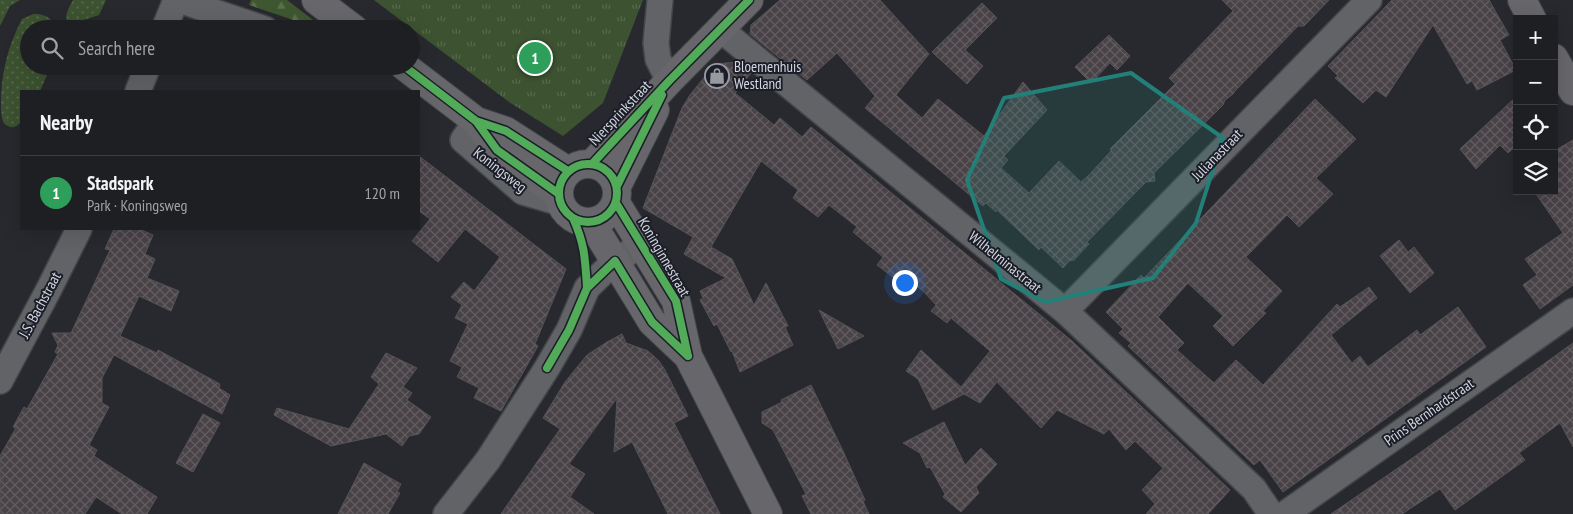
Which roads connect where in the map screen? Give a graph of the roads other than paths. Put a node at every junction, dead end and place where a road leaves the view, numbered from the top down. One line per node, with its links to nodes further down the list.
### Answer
1 (178, 0): 8 (street); 9 (street)
2 (316, 0): 10 (main road)
3 (660, 0): 15 (street)
4 (749, 0): 11 (main road, Niersprinkstraat)
5 (1369, 0): 24 (street, Julianastraat)
6 (1522, 0): 7 (main road)
7 (1530, 15)
8 (168, 20)
9 (238, 20)
10 (342, 20)
11 (720, 29): 15 (main road, Niersprinkstraat); 24 (street, Wilhelminastraat)
12 (1555, 60): 17 (main road)
13 (144, 75): 16 (street)
14 (416, 75): 18 (main road, Koningsweg)
15 (669, 81): 18 (main road, Niersprinkstraat); 19 (main road, Niersprinkstraat)
16 (138, 90)
17 (1573, 91)
18 (570, 183): 19 (main road); 20 (main road)
19 (616, 194): 20 (main road); 22 (main road, Koninginnestraat)
20 (591, 222): 23 (main road, Koninginnestraat)
21 (78, 230): 27 (street, J.S. Bachstraat)
22 (641, 245): 23 (street); 26 (main road, Koninginnestraat)
23 (615, 261): 26 (main road, Koninginnestraat); 28 (street)
24 (1065, 311): 30 (street, Wilhelminastraat)
25 (1573, 311): 31 (street, Prins Bernhardstraat)
26 (688, 356): 29 (main road, Koninginnestraat)
27 (0, 381)
28 (446, 514)
29 (768, 514)
30 (1271, 514)
31 (1285, 514)

